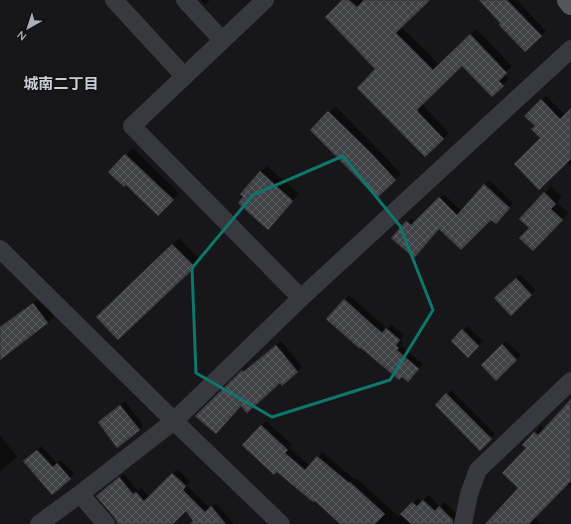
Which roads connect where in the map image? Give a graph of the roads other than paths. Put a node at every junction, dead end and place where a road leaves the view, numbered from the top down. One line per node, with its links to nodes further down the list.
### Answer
1 (114, 0): 8 (street)
2 (185, 0): 6 (street)
3 (264, 0): 6 (street)
4 (568, 0): 5 (main road)
5 (571, 4)
6 (222, 40): 8 (street)
7 (571, 50): 10 (street)
8 (184, 76): 10 (street)
9 (0, 249): 12 (street)
10 (301, 298): 12 (street)
11 (571, 381): 17 (street)
12 (174, 421): 13 (street); 16 (street)
13 (80, 494): 14 (street); 15 (street)
14 (39, 524)
15 (106, 524)
16 (281, 524)
17 (464, 524)

